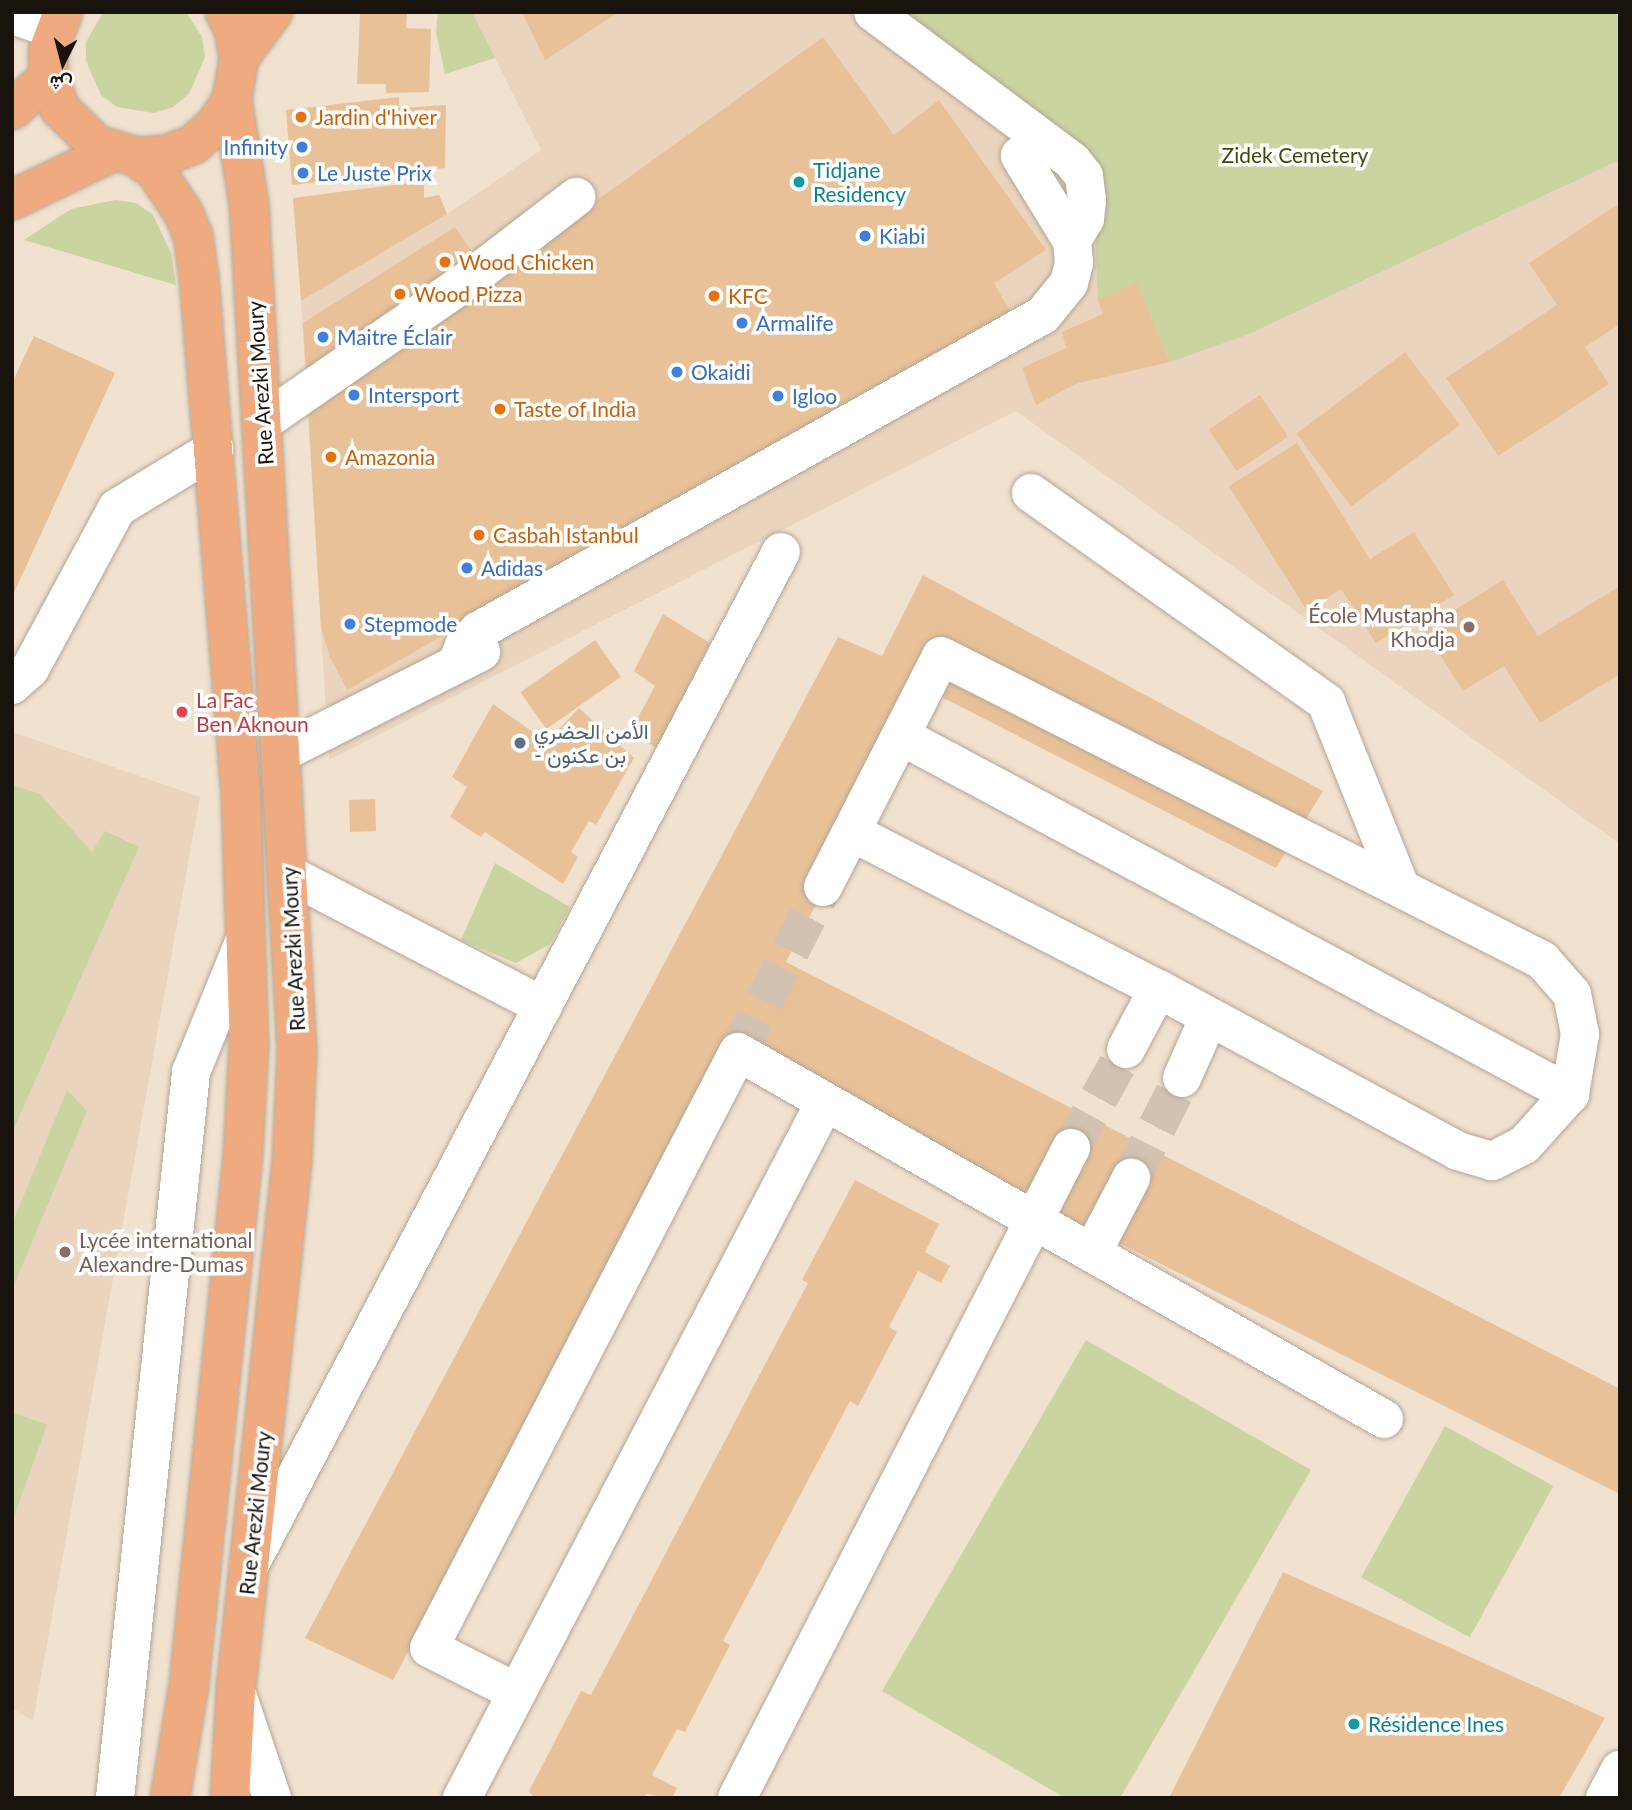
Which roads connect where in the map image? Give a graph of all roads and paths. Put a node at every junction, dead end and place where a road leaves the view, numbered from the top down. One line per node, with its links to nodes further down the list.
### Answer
1 (225, 12): 6 (main road)
2 (273, 12): 6 (main road)
3 (873, 12): 14 (street)
4 (12, 15): 5 (street)
5 (58, 21): 7 (main road)
6 (239, 58): 8 (main road)
7 (49, 77): 9 (main road); 10 (main road)
8 (232, 99): 10 (main road); 15 (main road, Rue Arezki Moury)
9 (12, 110)
10 (125, 155): 13 (main road); 16 (main road)
11 (1020, 156): 14 (street)
12 (576, 197): 15 (street)
13 (12, 200)
14 (1072, 241): 20 (street)
15 (263, 422): 23 (main road, Rue Arezki Moury)
16 (214, 449): 21 (street); 28 (main road)
17 (1031, 493): 27 (street)
18 (781, 552): 30 (street)
19 (580, 603): 20 (street)
20 (457, 663): 23 (street)
21 (12, 685)
22 (903, 737): 24 (street); 27 (street); 34 (street)
23 (283, 752): 25 (main road, Rue Arezki Moury)
24 (853, 833): 26 (street); 29 (street)
25 (290, 875): 30 (street); 41 (main road, Rue Arezki Moury)
26 (823, 887)
27 (1401, 888): 34 (street)
28 (245, 940): 45 (street); 46 (main road)
29 (1158, 989): 31 (street); 32 (street)
30 (543, 1006): 41 (street)
31 (1209, 1017): 33 (street); 34 (street)
32 (1126, 1049)
33 (1182, 1079)
34 (1570, 1094)
35 (825, 1102): 38 (street); 43 (street); 43 (street)
36 (1071, 1149): 38 (street)
37 (1131, 1178): 39 (street)
38 (1036, 1222): 39 (street); 50 (street)
39 (1092, 1253): 40 (street)
40 (1384, 1419)
41 (249, 1566): 42 (main road, Rue Arezki Moury)
42 (236, 1689): 47 (main road, Rue Arezki Moury); 48 (street)
43 (516, 1692): 49 (street)
44 (1620, 1770): 51 (street)
45 (115, 1798)
46 (170, 1798)
47 (230, 1798)
48 (272, 1798)
49 (462, 1798)
50 (737, 1798)
51 (1605, 1798)

